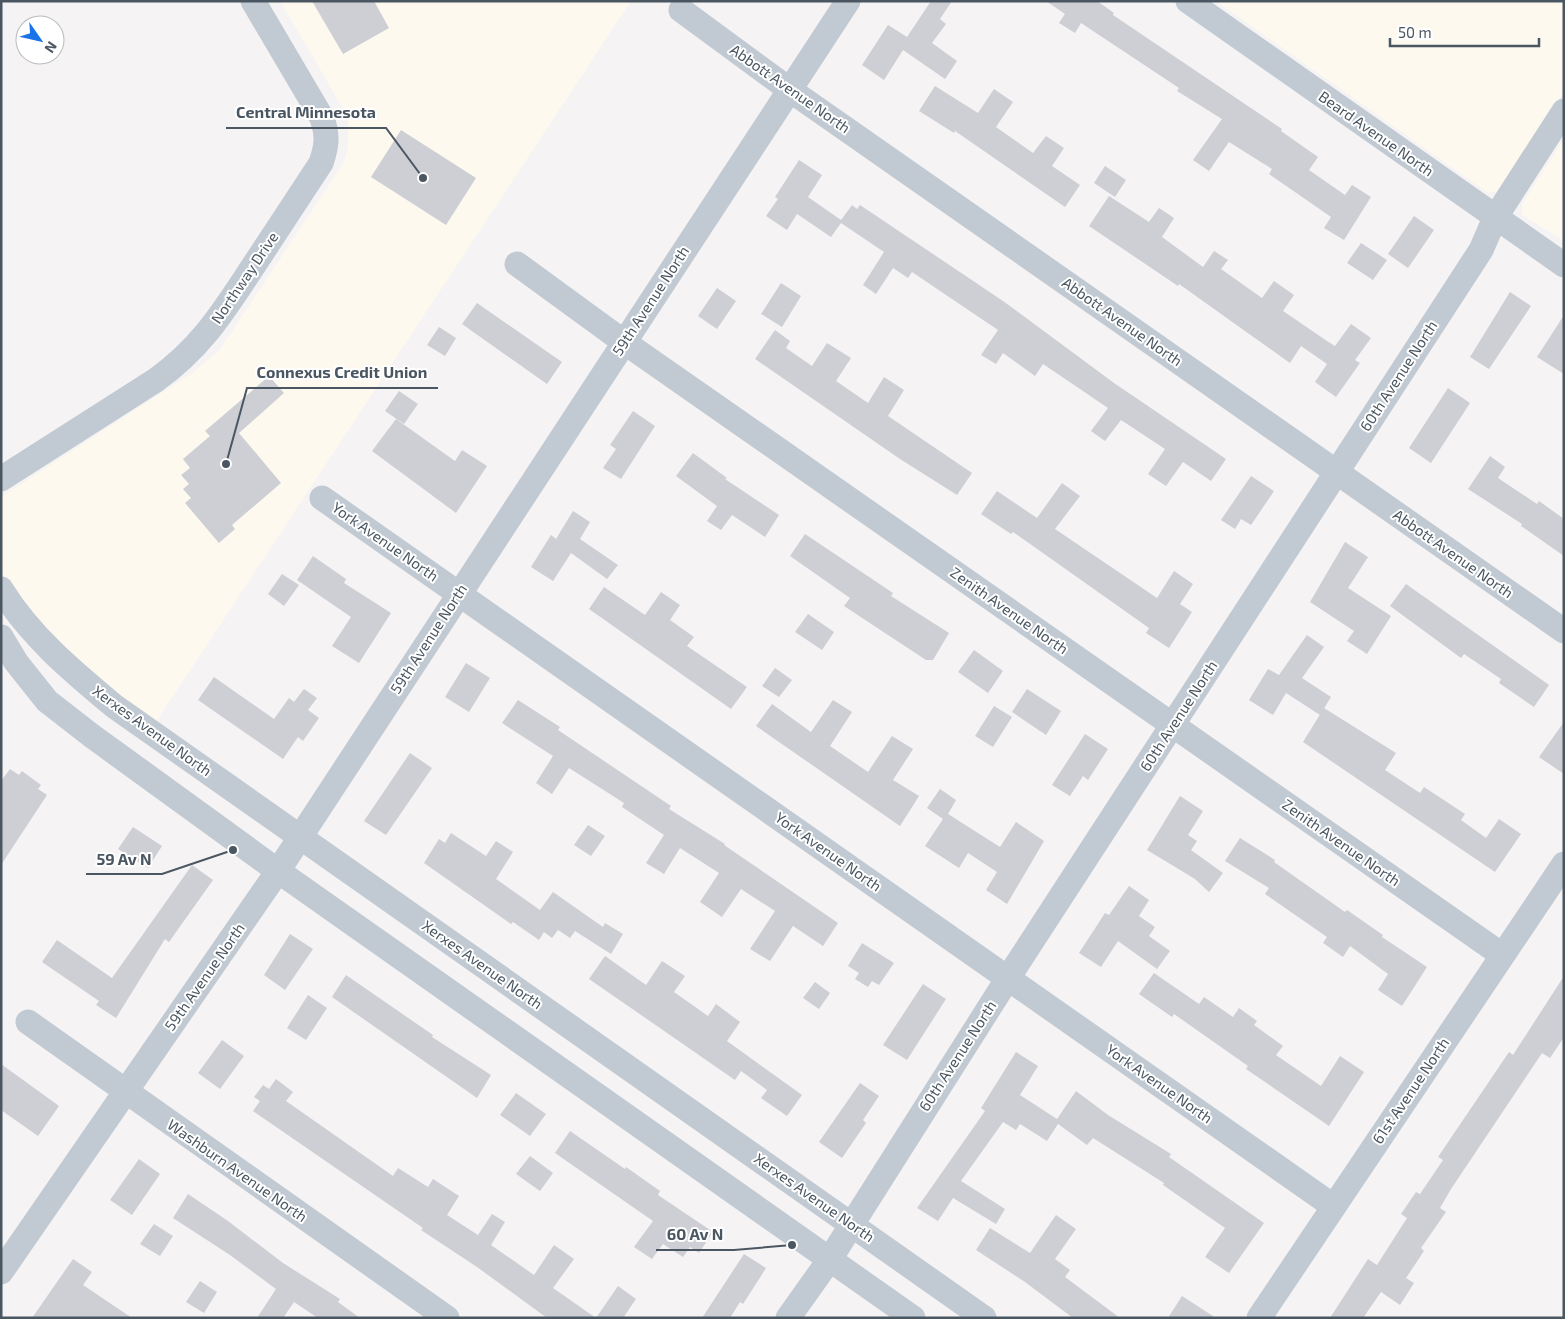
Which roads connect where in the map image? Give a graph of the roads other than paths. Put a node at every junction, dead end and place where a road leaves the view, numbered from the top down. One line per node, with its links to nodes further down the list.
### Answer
1 (253, 1): 12 (street, Northway Drive)
2 (848, 1): 5 (street, 59th Avenue North)
3 (1188, 1): 7 (street, Beard Avenue North)
4 (681, 10): 5 (street, Abbott Avenue North)
5 (790, 90): 10 (street, 59th Avenue North); 11 (street, Abbott Avenue North)
6 (1564, 111): 7 (street, 60th Avenue North)
7 (1495, 218): 9 (street, Beard Avenue North); 11 (street, 60th Avenue North)
8 (517, 264): 10 (street, Zenith Avenue North)
9 (1564, 265)
10 (624, 342): 15 (street, 59th Avenue North); 18 (street, Zenith Avenue North)
11 (1337, 472): 16 (street, Abbott Avenue North); 18 (street, 60th Avenue North)
12 (1, 479)
13 (322, 498): 15 (street, York Avenue North)
14 (1, 589): 19 (street, Xerxes Avenue North)
15 (459, 594): 19 (street, 59th Avenue North); 23 (street, York Avenue North)
16 (1564, 631)
17 (1, 637): 21 (street)
18 (1172, 725): 22 (street, Zenith Avenue North); 23 (street, 60th Avenue North)
19 (299, 836): 21 (street, 59th Avenue North); 27 (street, Xerxes Avenue North)
20 (1564, 864): 22 (street, 61st Avenue North)
21 (278, 871): 25 (street, 59th Avenue North); 28 (street)
22 (1502, 956): 26 (street, 61st Avenue North)
23 (1008, 978): 26 (street, York Avenue North); 27 (street, 60th Avenue North)
24 (28, 1022): 25 (street, Washburn Avenue North)
25 (124, 1092): 29 (street, 59th Avenue North); 30 (street, Washburn Avenue North)
26 (1333, 1206): 34 (street, 61st Avenue North)
27 (850, 1224): 28 (street, 60th Avenue North); 33 (street, Xerxes Avenue North)
28 (830, 1259): 31 (street, 60th Avenue North); 32 (street)
29 (1, 1272)
30 (447, 1318)
31 (788, 1318)
32 (913, 1318)
33 (984, 1318)
34 (1259, 1318)

